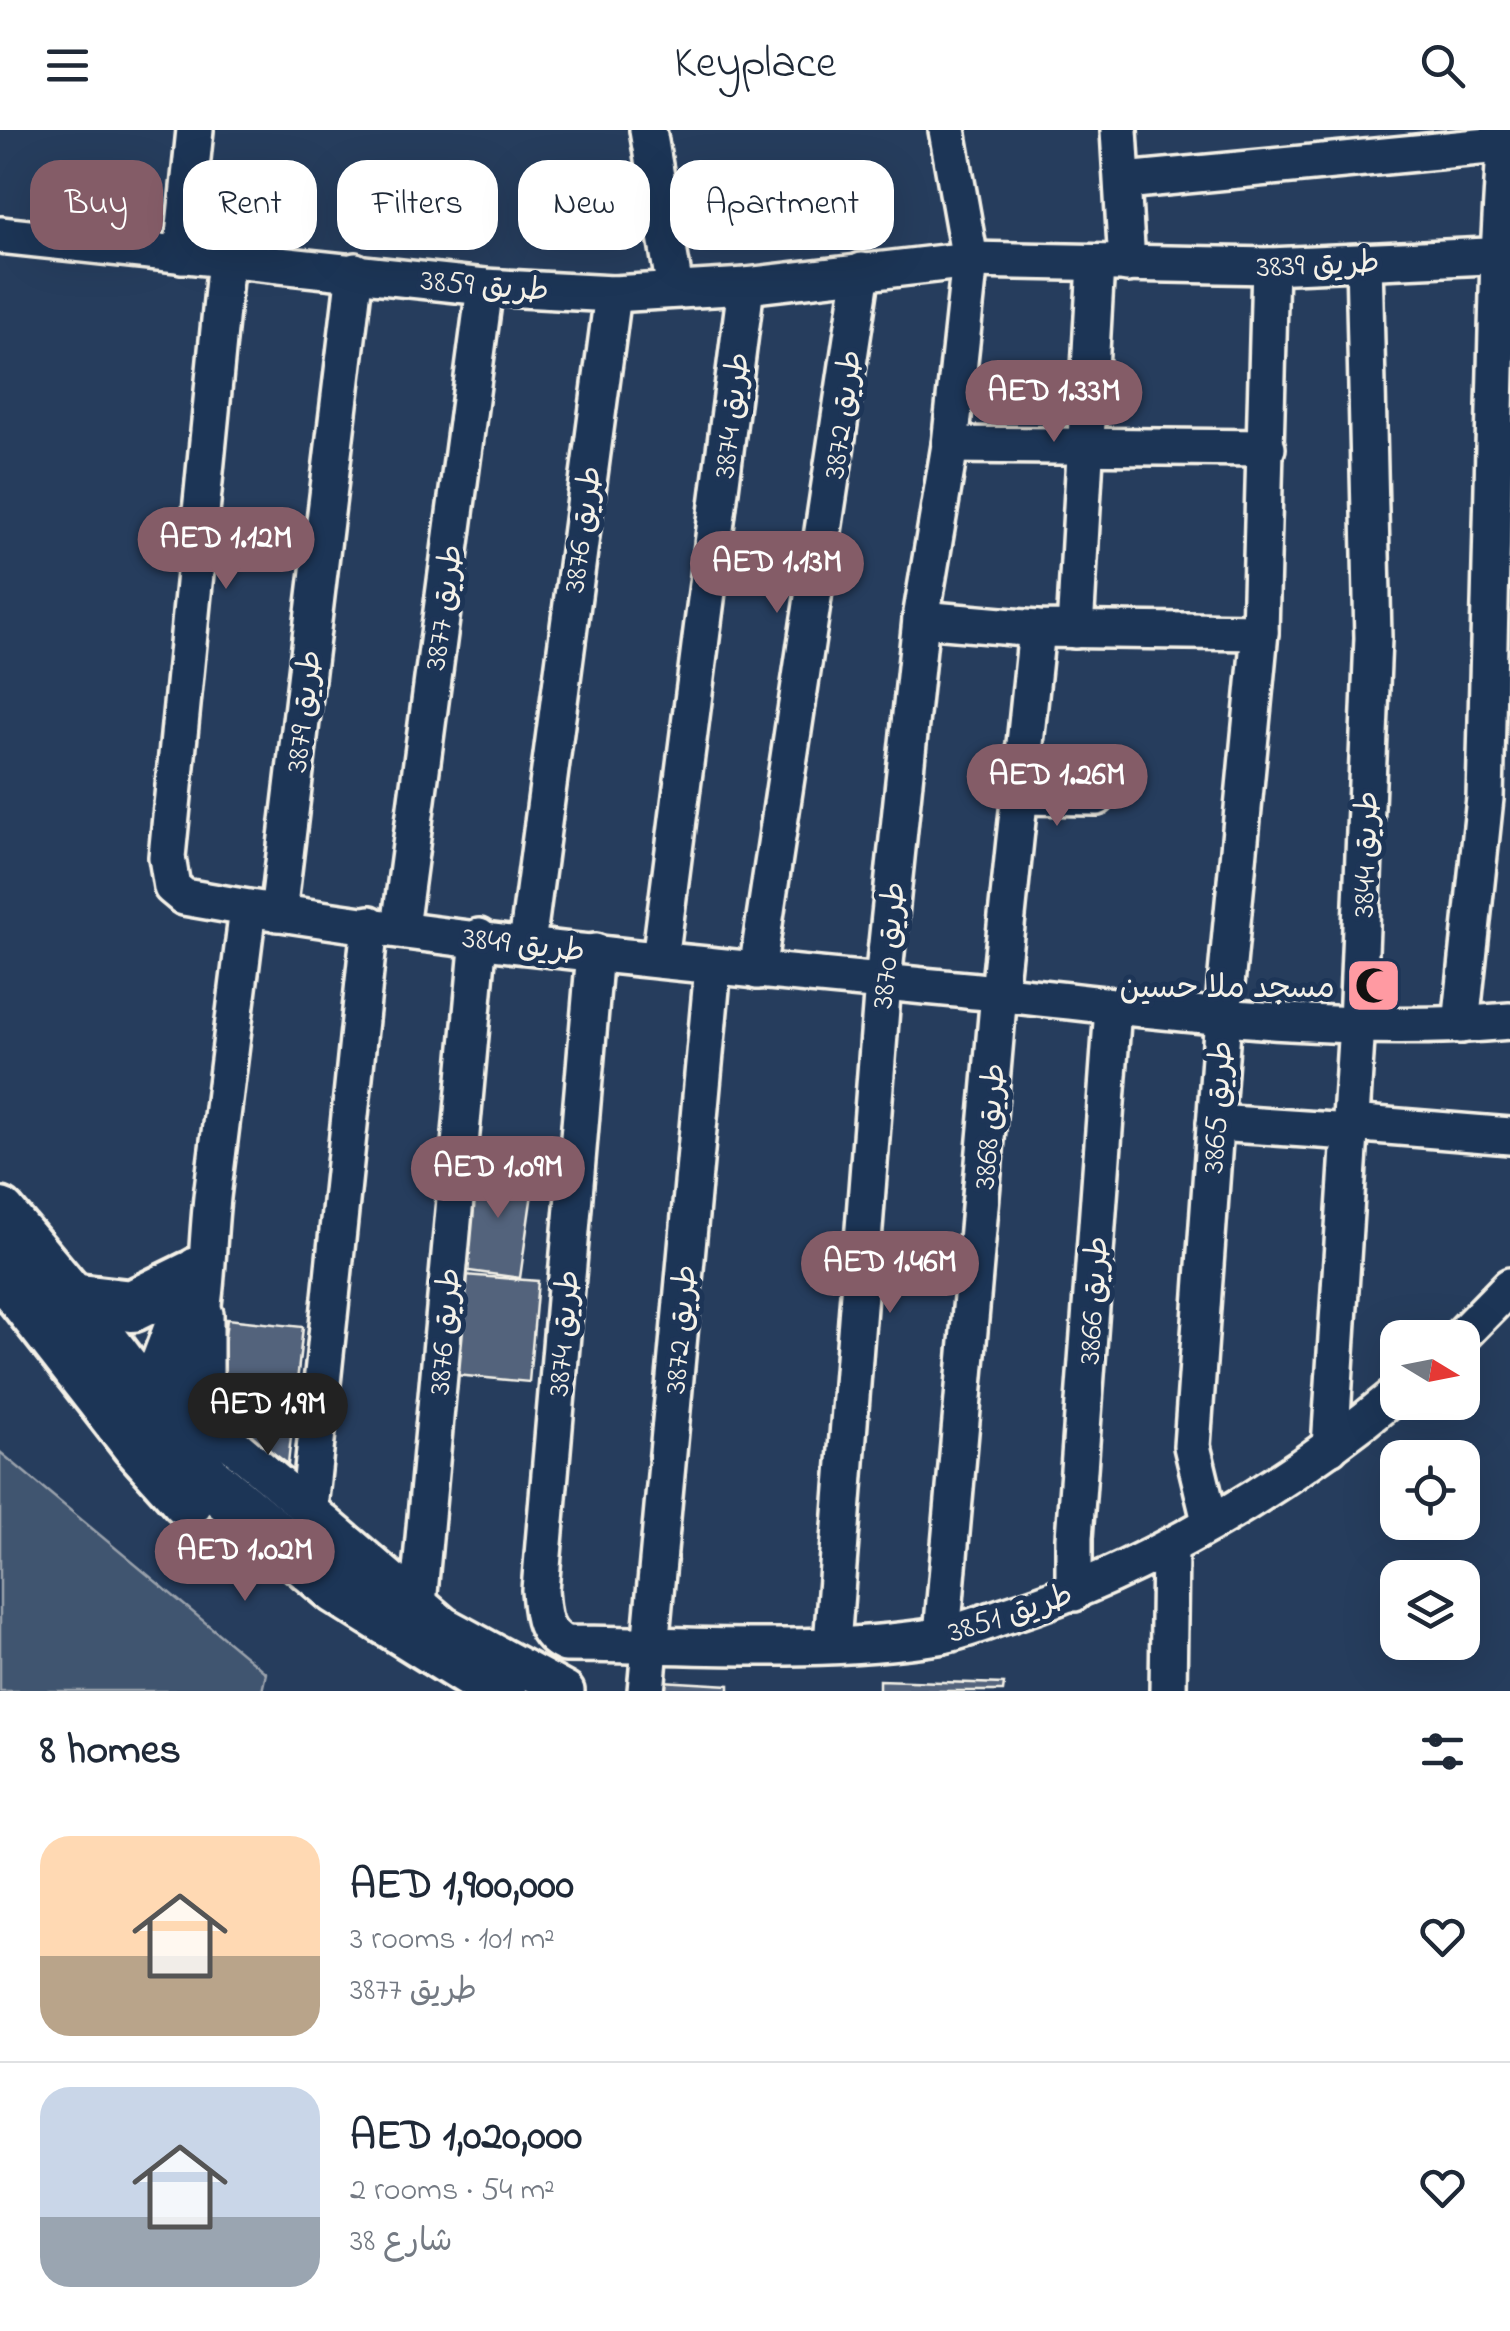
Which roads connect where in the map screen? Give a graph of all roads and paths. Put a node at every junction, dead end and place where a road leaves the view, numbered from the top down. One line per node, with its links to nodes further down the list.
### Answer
1 (196, 130): 9 (street)
2 (648, 130): 19 (street)
3 (947, 130): 11 (street, طريق 3870)
4 (1119, 130): 6 (street)
5 (1507, 140): 6 (street); 8 (street)
6 (1124, 181): 13 (street)
7 (0, 235): 9 (street, طريق 3859)
8 (1504, 254): 12 (street, طريق 3839); 24 (street)
9 (182, 255): 10 (street, طريق 3859)
10 (226, 259): 15 (street, طريق 3859); 32 (street, طريق 3849)
11 (970, 260): 13 (street, طريق 3839); 16 (street, طريق 3859); 21 (street, طريق 3870)
12 (1364, 262): 14 (street, طريق 3839); 45 (street, طريق 3844)
13 (1111, 264): 14 (street, طريق 3839); 22 (street)
14 (1270, 266): 23 (street, طريق 3865)
15 (355, 271): 18 (street, طريق 3859); 32 (street, طريق 3879)
16 (862, 271): 17 (street, طريق 3859); 39 (street, طريق 3872)
17 (746, 286): 19 (street, طريق 3859); 37 (street, طريق 3874)
18 (484, 287): 20 (street, طريق 3859); 33 (street, طريق 3877)
19 (675, 289): 20 (street, طريق 3859)
20 (613, 294): 35 (street, طريق 3876)
21 (950, 445): 22 (street); 25 (street, طريق 3870)
22 (1086, 446): 23 (street); 27 (street)
23 (1266, 448): 28 (street, طريق 3865)
24 (1501, 608): 31 (street)
25 (921, 619): 26 (street); 40 (street, طريق 3870)
26 (1038, 629): 27 (street); 29 (street, طريق 3868)
27 (1074, 630): 28 (street)
28 (1260, 632): 43 (street, طريق 3865)
29 (1018, 796): 30 (street); 41 (street, طريق 3868)
30 (1097, 797)
31 (1498, 798): 46 (street)
32 (263, 911): 33 (street, طريق 3849); 53 (street, طريق 3879)
33 (385, 926): 34 (street, طريق 3849); 60 (street, طريق 3877)
34 (479, 938): 35 (street, طريق 3849); 64 (street, طريق 3876)
35 (527, 944): 36 (street, طريق 3849)
36 (595, 952): 37 (street, طريق 3849); 66 (street, طريق 3874)
37 (660, 960): 38 (street, طريق 3849)
38 (713, 967): 39 (street, طريق 3849); 67 (street, طريق 3872)
39 (757, 971): 40 (street, طريق 3849)
40 (883, 982): 41 (street, طريق 3849); 68 (street, طريق 3870)
41 (999, 993): 42 (street, طريق 3849); 65 (street, طريق 3868)
42 (1113, 1008): 43 (street, طريق 3849); 63 (street, طريق 3866)
43 (1223, 1016): 45 (street, طريق 3849); 47 (street, طريق 3865)
44 (1510, 1021): 46 (street, طريق 3849)
45 (1357, 1024): 46 (street, طريق 3849); 48 (street, طريق 3844)
46 (1461, 1025)
47 (1214, 1124): 48 (street); 61 (street, طريق 3865)
48 (1350, 1128): 49 (street); 58 (street, طريق 3844)
49 (1510, 1136)
50 (0, 1214): 54 (street)
51 (0, 1268): 57 (street)
52 (1510, 1286): 55 (street)
53 (198, 1295): 54 (street); 57 (street, طريق 3879); 60 (street)
54 (71, 1298): 57 (street)
55 (1477, 1320)
56 (1380, 1407): 58 (street, طريق 3851)
57 (140, 1420): 59 (street); 69 (street)
58 (1330, 1447): 61 (street, طريق 3851)
59 (208, 1478): 60 (street); 70 (street)
60 (308, 1508): 64 (street)
61 (1210, 1521): 62 (street, طريق 3851)
62 (1170, 1548): 63 (street, طريق 3851); 73 (street)
63 (1074, 1593): 65 (street, طريق 3851)
64 (418, 1604): 71 (street)
65 (942, 1635): 68 (street, طريق 3851)
66 (565, 1644): 67 (street, طريق 3851)
67 (650, 1644): 68 (street, طريق 3851); 72 (street, طريق 3872)
68 (832, 1644)
69 (455, 1691)
70 (501, 1691)
71 (566, 1691)
72 (646, 1691)
73 (1168, 1691)

